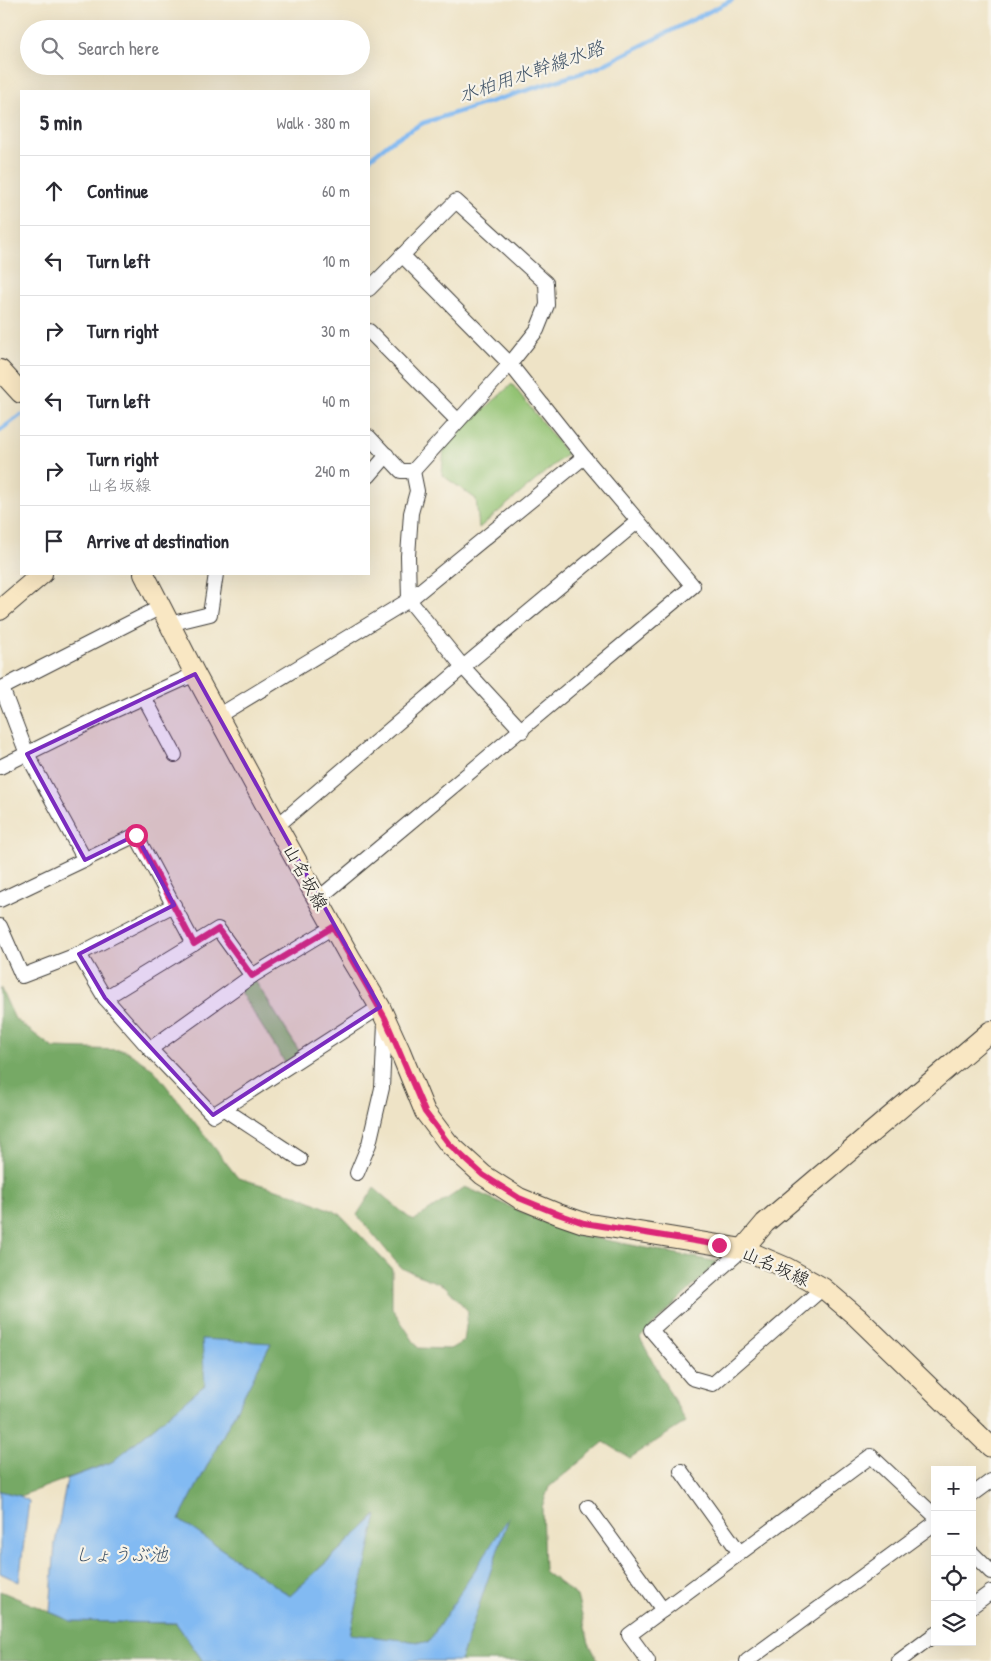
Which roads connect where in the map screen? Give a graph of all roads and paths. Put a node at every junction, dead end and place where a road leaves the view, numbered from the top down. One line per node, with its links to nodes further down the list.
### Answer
1 (402, 255): 2 (street); 4 (street); 4 (street)
2 (370, 288)
3 (370, 332): 7 (street)
4 (510, 364): 7 (street); 10 (street)
5 (0, 370): 6 (main road)
6 (20, 393)
7 (458, 421): 11 (street)
8 (370, 438): 9 (street)
9 (387, 455): 11 (street); 12 (street)
10 (584, 457): 13 (street); 17 (street)
11 (413, 471): 17 (street)
12 (370, 475)
13 (638, 521): 20 (street); 24 (street)
14 (41, 575): 18 (main road)
15 (144, 575): 19 (main road, 山名坂線)
16 (216, 575): 19 (street)
17 (409, 600): 20 (street); 23 (street)
18 (0, 610)
19 (165, 616): 21 (main road, 山名坂線); 25 (street)
20 (463, 667): 24 (street); 28 (street)
21 (195, 674): 22 (street); 23 (main road, 山名坂線)
22 (144, 697): 25 (street); 26 (street)
23 (218, 716): 28 (main road, 山名坂線)
24 (522, 731): 31 (street)
25 (27, 754): 27 (street); 29 (street)
26 (175, 755)
27 (0, 767)
28 (277, 826): 31 (main road, 山名坂線)
29 (85, 860): 30 (street); 32 (street)
30 (0, 900)
31 (318, 900): 34 (main road, 山名坂線)
32 (174, 905): 35 (street); 36 (street)
33 (0, 926): 36 (street)
34 (333, 927): 37 (street); 39 (main road, 山名坂線)
35 (194, 944): 37 (street); 38 (street)
36 (79, 954): 38 (street)
37 (252, 976): 41 (street)
38 (105, 998): 41 (street)
39 (383, 1012): 42 (street); 44 (street); 45 (main road, 山名坂線)
40 (991, 1031): 45 (main road)
41 (150, 1049): 42 (street)
42 (224, 1109): 43 (street)
43 (300, 1159)
44 (357, 1173)
45 (743, 1249): 46 (main road, 山名坂線); 46 (street)
46 (822, 1288): 47 (main road, 山名坂線)
47 (991, 1447)
48 (681, 1471): 54 (street)
49 (991, 1481): 50 (street)
50 (976, 1492)
51 (588, 1507): 59 (street)
52 (931, 1512): 54 (street)
53 (931, 1525): 62 (street)
54 (740, 1553): 59 (street)
55 (975, 1556): 56 (street)
56 (991, 1572)
57 (991, 1592): 58 (street)
58 (976, 1603)
59 (663, 1610): 61 (street)
60 (931, 1637): 63 (street)
61 (648, 1661)
62 (748, 1661)
63 (899, 1661)

